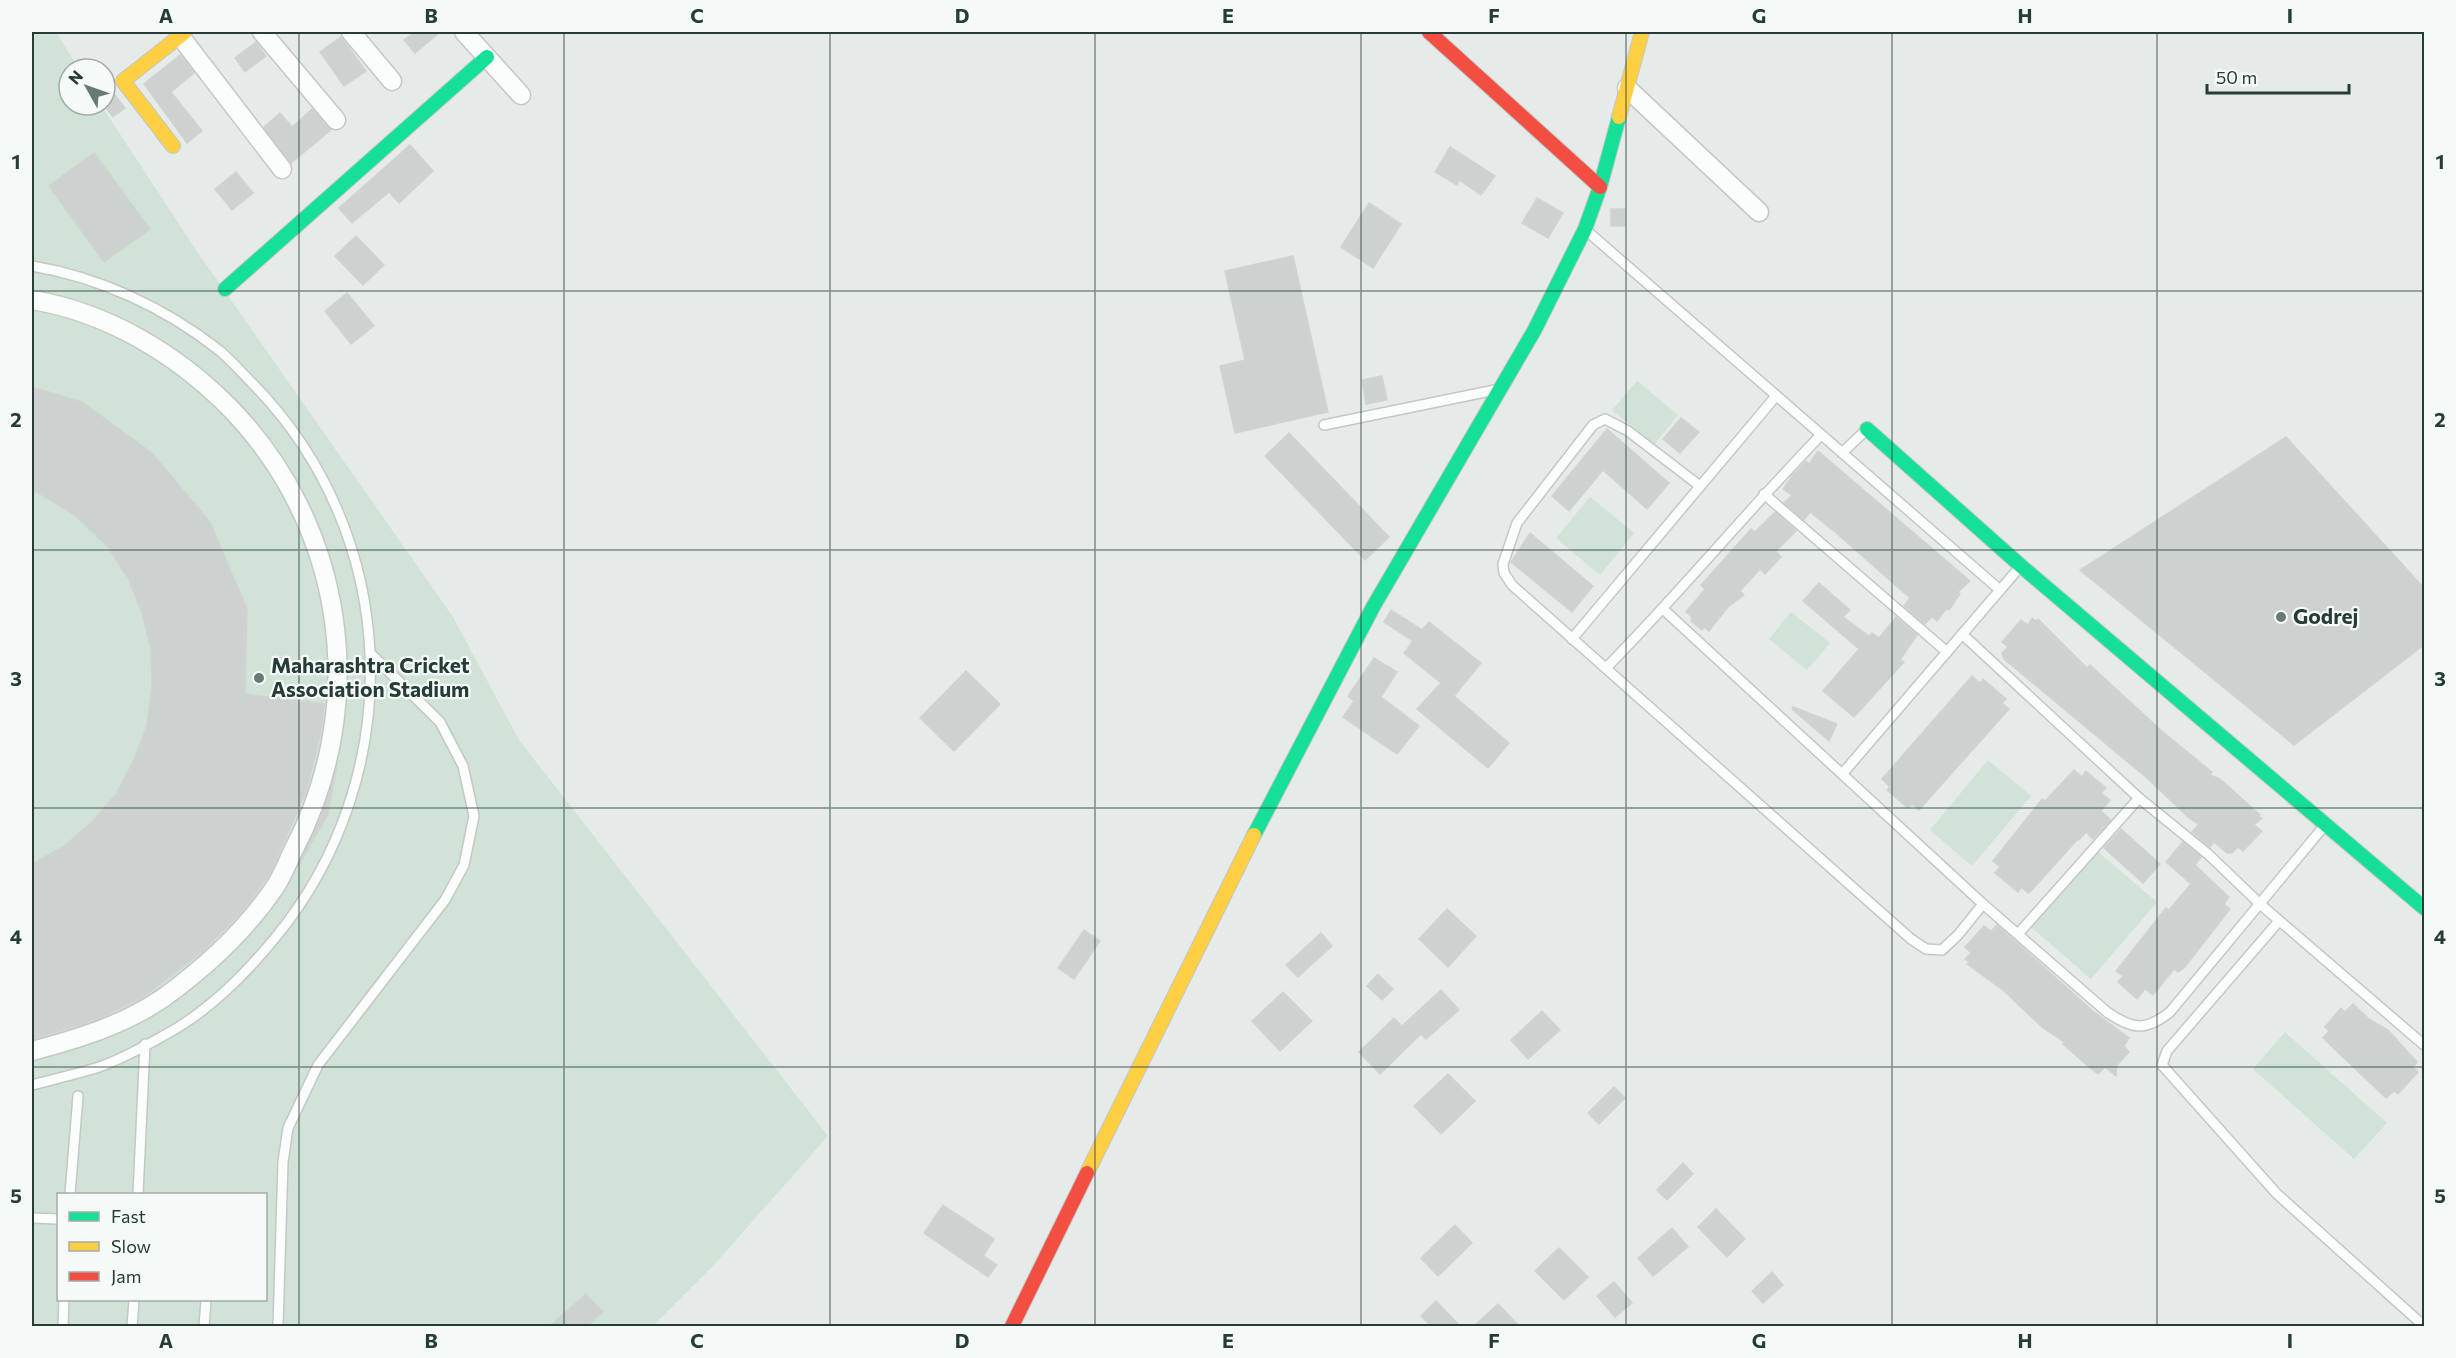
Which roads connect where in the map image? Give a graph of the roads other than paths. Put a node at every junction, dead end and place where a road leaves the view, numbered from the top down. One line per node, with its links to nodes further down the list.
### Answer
1 (262, 32): 11 (street)
2 (351, 32): 8 (street)
3 (465, 32): 7 (street)
4 (1429, 32): 14 (street)
5 (183, 34): 12 (street); 13 (street)
6 (1639, 35): 9 (street)
7 (487, 57): 10 (street); 18 (street)
8 (392, 81)
9 (1627, 88): 14 (street); 15 (street)
10 (521, 95)
11 (336, 120)
12 (173, 146)
13 (282, 169)
14 (1600, 187): 16 (street)
15 (1759, 212)
16 (1585, 229): 20 (street); 21 (lane)
17 (32, 266): 34 (lane)
18 (225, 289)
19 (32, 300): 46 (street)
20 (1501, 389): 22 (lane); 56 (street)
21 (1776, 396): 24 (lane); 26 (lane)
22 (1324, 425)
23 (1867, 429): 25 (lane); 28 (street)
24 (1821, 435): 25 (lane); 27 (lane)
25 (1842, 453): 29 (lane)
26 (1700, 486): 32 (lane); 32 (lane)
27 (1764, 494): 30 (lane); 33 (lane)
28 (2021, 566): 29 (lane); 38 (street)
29 (2000, 590): 31 (lane)
30 (1664, 609): 35 (lane); 36 (lane)
31 (1962, 634): 33 (lane); 37 (lane)
32 (1572, 639): 35 (lane)
33 (1947, 652): 36 (lane)
34 (372, 655): 44 (lane); 60 (lane)
35 (1606, 668): 39 (lane)
36 (1843, 773): 39 (lane)
37 (2139, 798): 40 (lane); 43 (lane)
38 (2325, 825): 40 (lane); 41 (street)
39 (1983, 904): 43 (lane)
40 (2260, 904): 42 (lane); 43 (lane)
41 (2424, 908)
42 (2279, 921): 45 (lane); 61 (lane)
43 (2018, 934)
44 (145, 1044): 47 (lane); 50 (lane)
45 (2424, 1045)
46 (32, 1051)
47 (32, 1084)
48 (78, 1096): 49 (lane)
49 (70, 1193)
50 (138, 1193)
51 (32, 1218): 52 (lane)
52 (57, 1219)
53 (64, 1301): 57 (lane)
54 (134, 1301): 58 (lane)
55 (206, 1301): 59 (lane)
56 (1016, 1325)
57 (63, 1326)
58 (132, 1326)
59 (204, 1326)
60 (278, 1326)
61 (2424, 1326)

